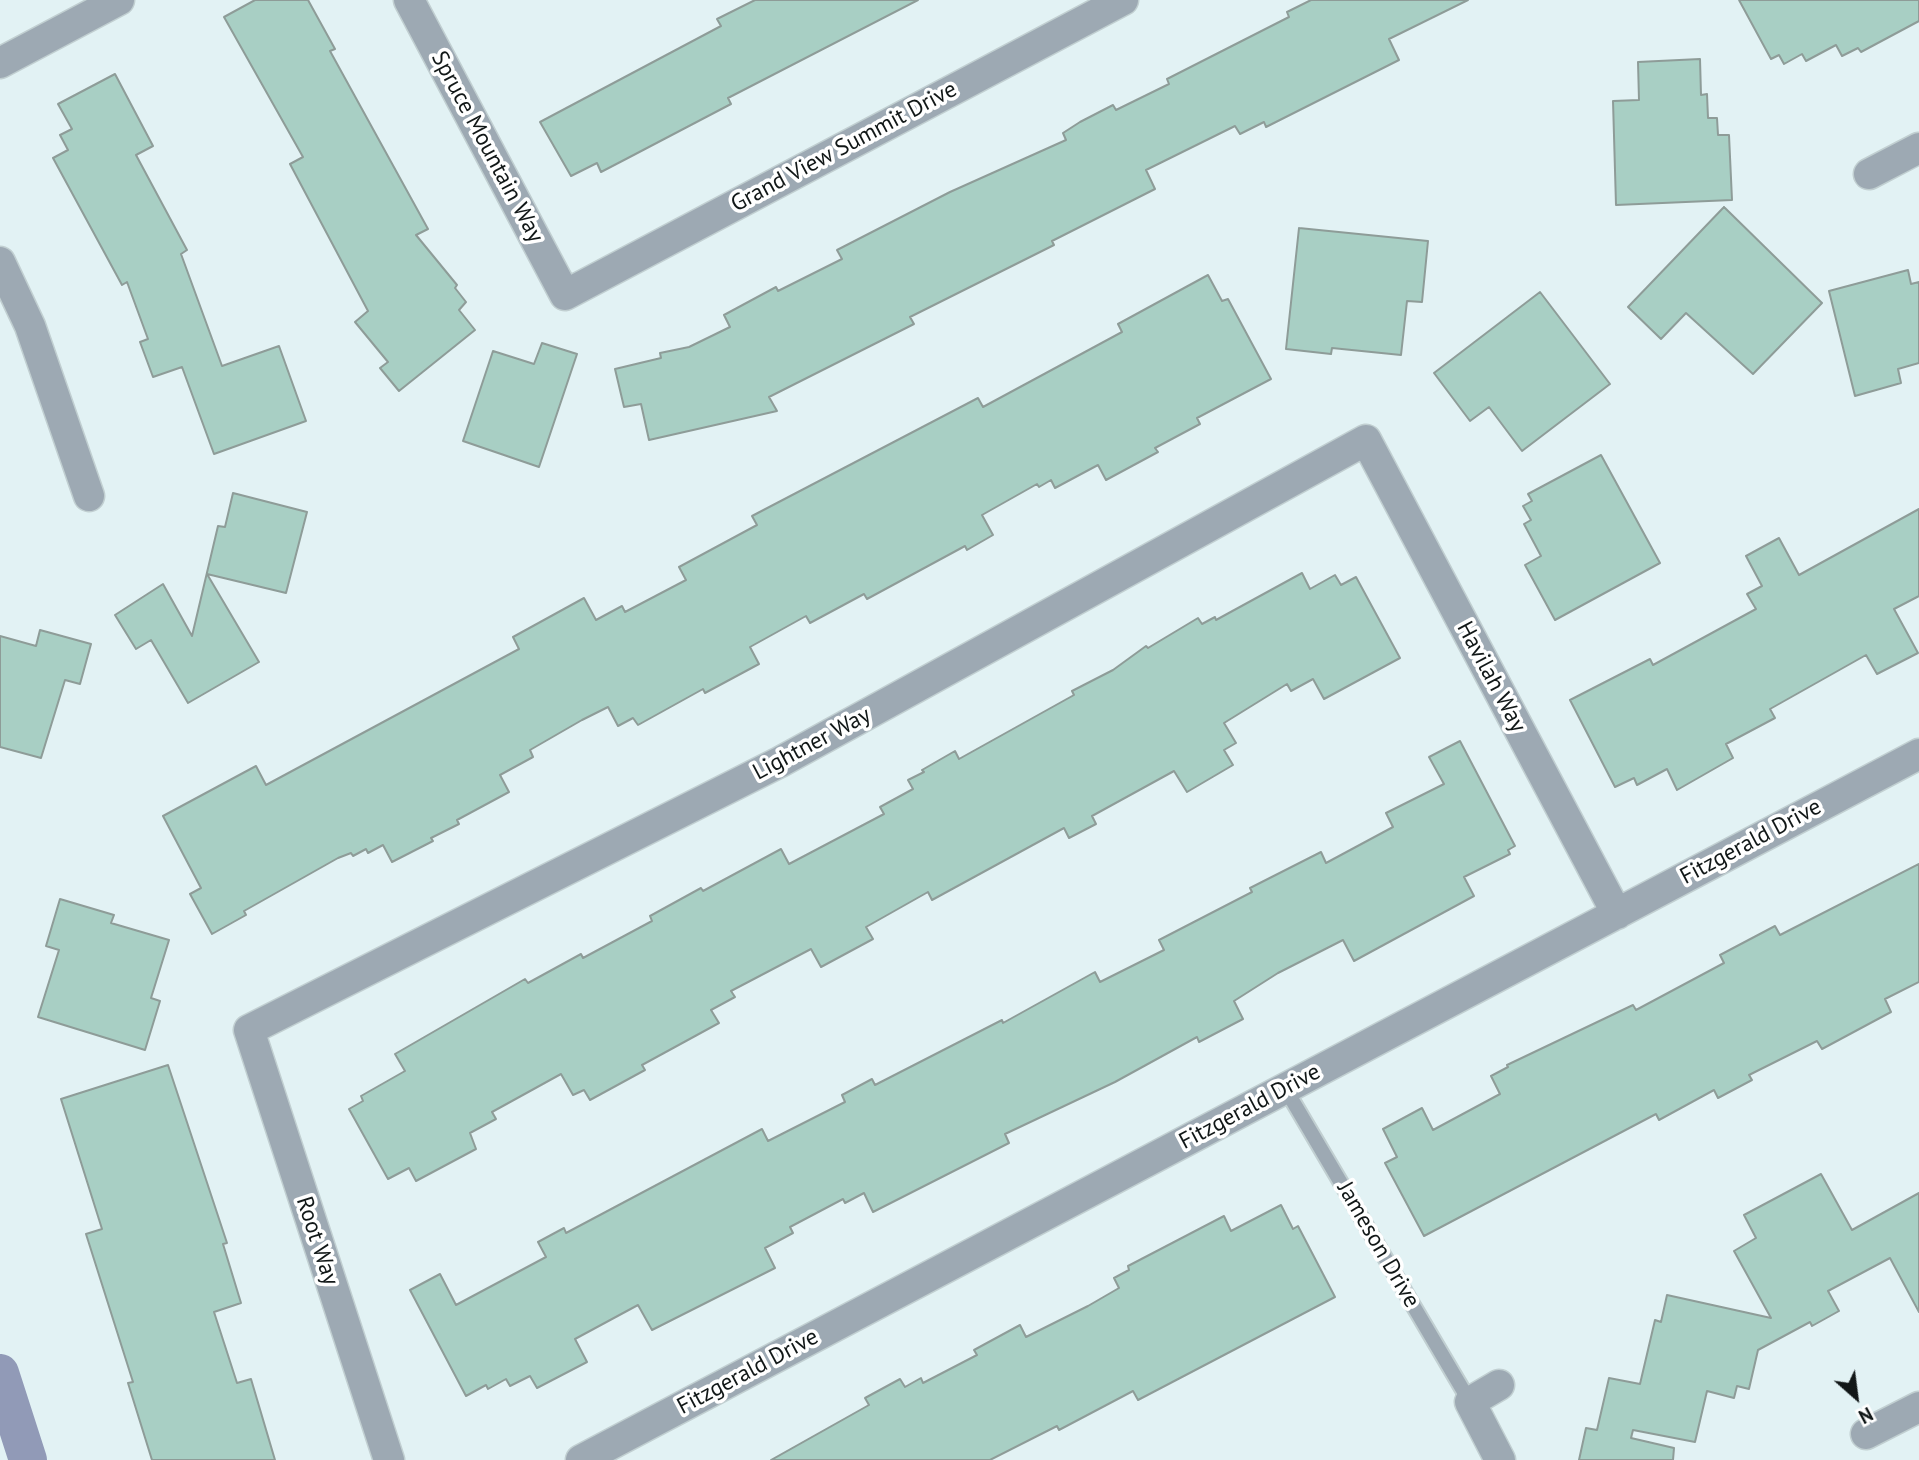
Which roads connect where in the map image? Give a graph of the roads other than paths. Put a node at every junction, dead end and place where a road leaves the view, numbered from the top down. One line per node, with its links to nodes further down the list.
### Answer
1 (119, 0): 4 (street)
2 (409, 0): 8 (street, Spruce Mountain Way)
3 (1123, 0): 8 (street, Grand View Summit Drive)
4 (0, 63)
5 (1919, 148): 6 (street)
6 (1869, 174)
7 (0, 262): 10 (street)
8 (565, 295)
9 (1366, 440): 12 (street, Havilah Way); 13 (street, Lightner Way)
10 (89, 496)
11 (1919, 754): 12 (street, Fitzgerald Drive)
12 (1617, 914): 14 (street, Fitzgerald Drive)
13 (249, 1030): 19 (street, Root Way)
14 (1285, 1088): 16 (lane, Jameson Drive); 20 (street, Fitzgerald Drive)
15 (1499, 1385): 16 (street)
16 (1469, 1402): 21 (street, Jameson Drive)
17 (1919, 1407): 18 (street)
18 (1866, 1434)
19 (386, 1456)
20 (581, 1460)
21 (1500, 1460)

